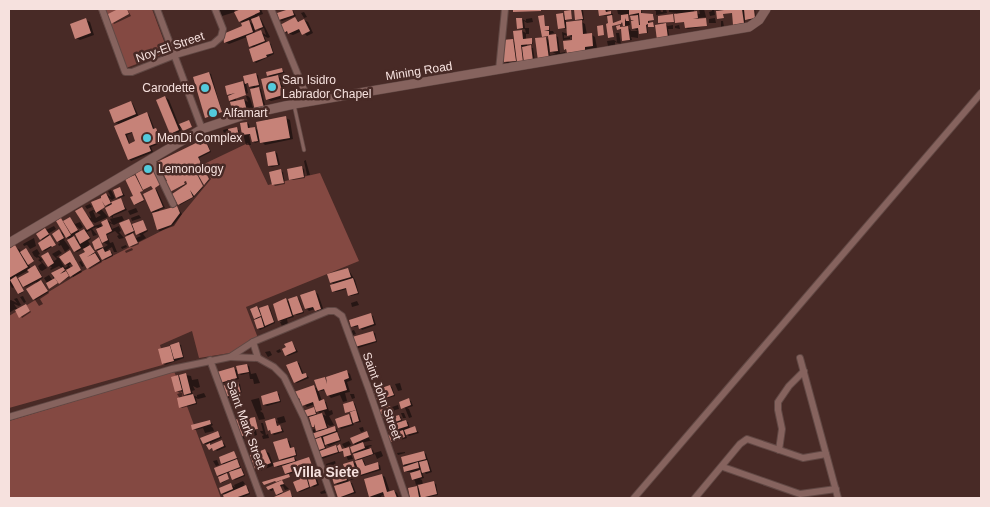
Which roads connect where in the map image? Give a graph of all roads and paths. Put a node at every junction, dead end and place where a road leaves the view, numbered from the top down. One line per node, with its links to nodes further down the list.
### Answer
1 (102, 9): 7 (street, Noy-El Street)
2 (157, 9): 7 (street)
3 (215, 9): 7 (street, Noy-El Street)
4 (272, 9): 10 (street)
5 (505, 9): 8 (street)
6 (766, 9): 8 (street, Mining Road)
7 (175, 55): 12 (street)
8 (500, 70): 10 (street, Mining Road)
9 (981, 94): 31 (street)
10 (309, 102): 11 (street, Mining Road)
11 (294, 104): 12 (street, Mining Road); 13 (lane)
12 (202, 129): 14 (street, Mining Road)
13 (304, 150)
14 (151, 158): 15 (street); 16 (street, Mining Road)
15 (173, 204)
16 (9, 243)
17 (253, 342): 18 (street); 19 (street); 30 (street, Saint John Street)
18 (230, 357): 19 (street); 21 (street)
19 (258, 358): 29 (street)
20 (800, 358): 22 (street)
21 (210, 360): 23 (street); 28 (street, Saint Mark Street)
22 (804, 371): 24 (street); 25 (street)
23 (9, 417)
24 (779, 450): 25 (street); 26 (street)
25 (826, 454): 27 (street)
26 (723, 466): 27 (street); 32 (street)
27 (836, 489): 33 (street)
28 (261, 498)
29 (332, 498)
30 (406, 498)
31 (634, 498)
32 (695, 498)
33 (838, 498)

